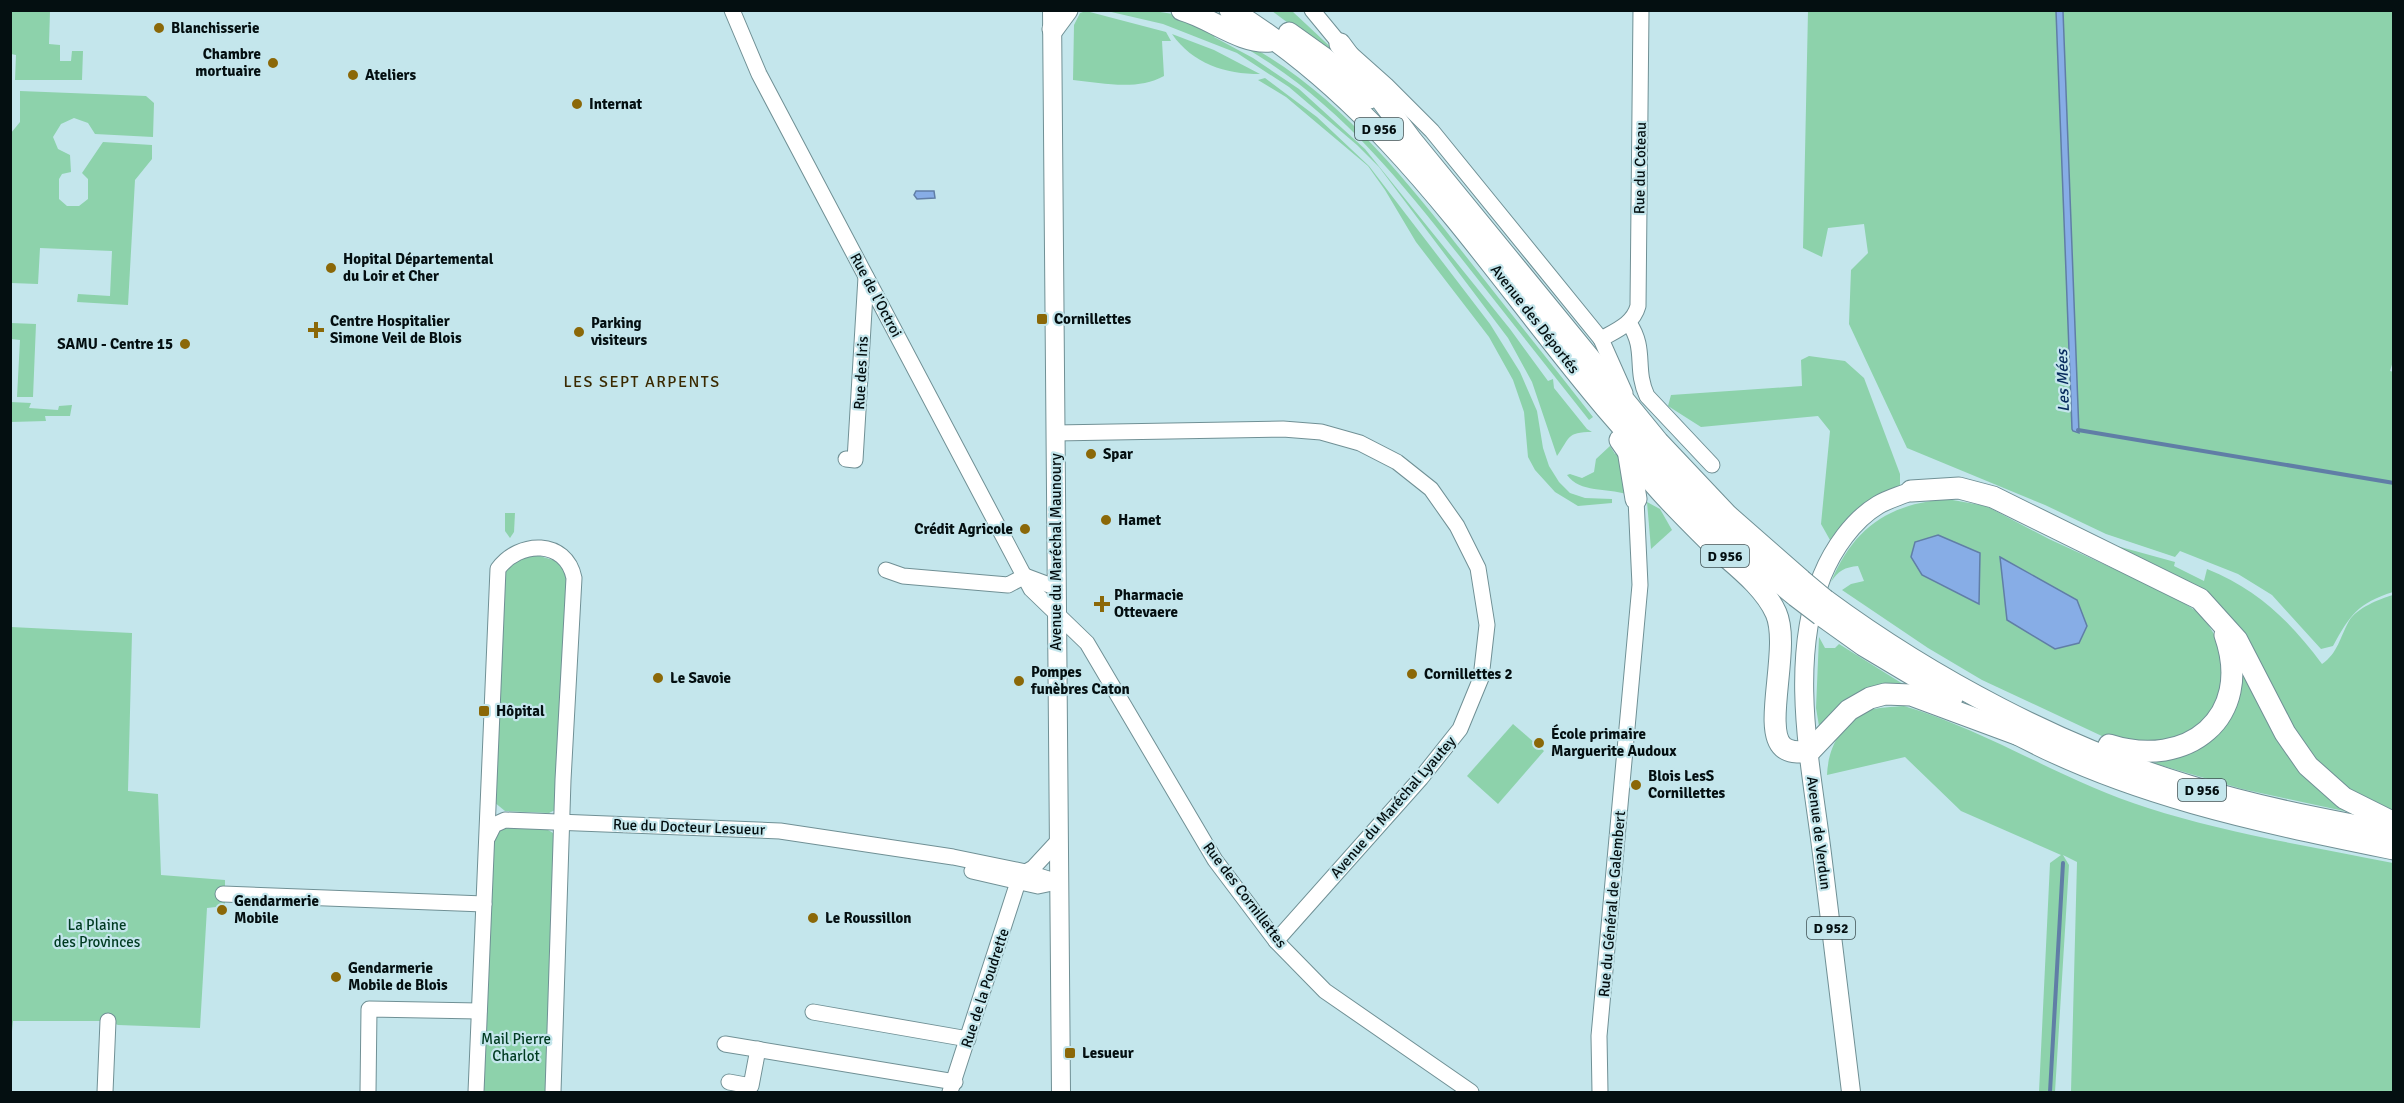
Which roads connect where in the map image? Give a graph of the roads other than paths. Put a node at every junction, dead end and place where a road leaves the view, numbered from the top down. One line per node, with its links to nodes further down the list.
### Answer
1 (732, 10): 12 (street, Rue de l'Octroi)
2 (1067, 10): 8 (highway)
3 (1182, 10): 9 (highway)
4 (1230, 10): 9 (highway, D 956)
5 (1256, 10): 11 (highway, D 956)
6 (1312, 10): 10 (street, Avenue des Déportés)
7 (1641, 10): 13 (street, Rue du Coteau)
8 (1053, 20): 16 (main road, Avenue du Maréchal Maunoury)
9 (1277, 40): 15 (highway, Avenue des Déportés / D 956)
10 (1340, 44): 11 (highway); 14 (street, Avenue des Déportés)
11 (1412, 141): 15 (highway, Avenue des Déportés / D 956)
12 (866, 277): 17 (street, Rue des Iris); 23 (street, Rue de l'Octroi)
13 (1629, 323): 14 (street); 18 (street)
14 (1601, 339): 15 (street, Avenue des Déportés)
15 (1627, 429): 19 (highway, D 956); 21 (highway); 27 (highway, Avenue des Déportés / D 956, bridge)
16 (1055, 433): 24 (main road, Avenue du Maréchal Maunoury); 41 (street, Avenue du Maréchal Lyautey)
17 (846, 459)
18 (1712, 465)
19 (1658, 488): 21 (highway); 28 (highway, D 956)
20 (1911, 491): 26 (highway, D 956); 28 (main road, D 956)
21 (1636, 499): 56 (street, Rue du Général de Galembert)
22 (886, 570): 23 (street)
23 (1025, 576): 24 (street); 25 (street, Rue de l'Octroi)
24 (1057, 588): 25 (main road, Avenue du Maréchal Maunoury)
25 (1057, 615): 35 (main road, Avenue du Maréchal Maunoury); 41 (street, Rue des Cornillettes)
26 (2219, 618): 27 (highway, D 956); 32 (highway, D 956)
27 (2019, 726): 28 (highway, D 956); 33 (highway, D 956); 36 (highway, D 956)
28 (1809, 752): 57 (main road, Avenue de Verdun / D 952)
29 (488, 804): 30 (street); 31 (street); 34 (street)
30 (505, 820): 31 (street, Rue du Docteur Lesueur); 34 (street)
31 (562, 822): 37 (street, Rue du Docteur Lesueur); 54 (street)
32 (2394, 823)
33 (2394, 833)
34 (487, 840): 40 (street)
35 (1058, 841): 37 (street); 38 (main road, Avenue du Maréchal Maunoury)
36 (2394, 849)
37 (1022, 877): 38 (street, Rue du Docteur Lesueur); 45 (street, Rue de la Poudrette)
38 (1058, 882): 55 (main road, Avenue du Maréchal Maunoury)
39 (223, 894): 40 (street)
40 (484, 904): 42 (street)
41 (1276, 941): 50 (street, Rue des Cornillettes)
42 (479, 1011): 52 (street); 53 (street)
43 (813, 1012): 45 (street)
44 (108, 1021): 51 (street)
45 (968, 1039): 49 (street, Rue de la Poudrette)
46 (725, 1044): 47 (street)
47 (758, 1049): 48 (street); 49 (street)
48 (729, 1082)
49 (952, 1087)
50 (1466, 1091)
51 (105, 1092)
52 (368, 1092)
53 (476, 1092)
54 (553, 1092)
55 (1061, 1092)
56 (1600, 1092)
57 (1851, 1092)

